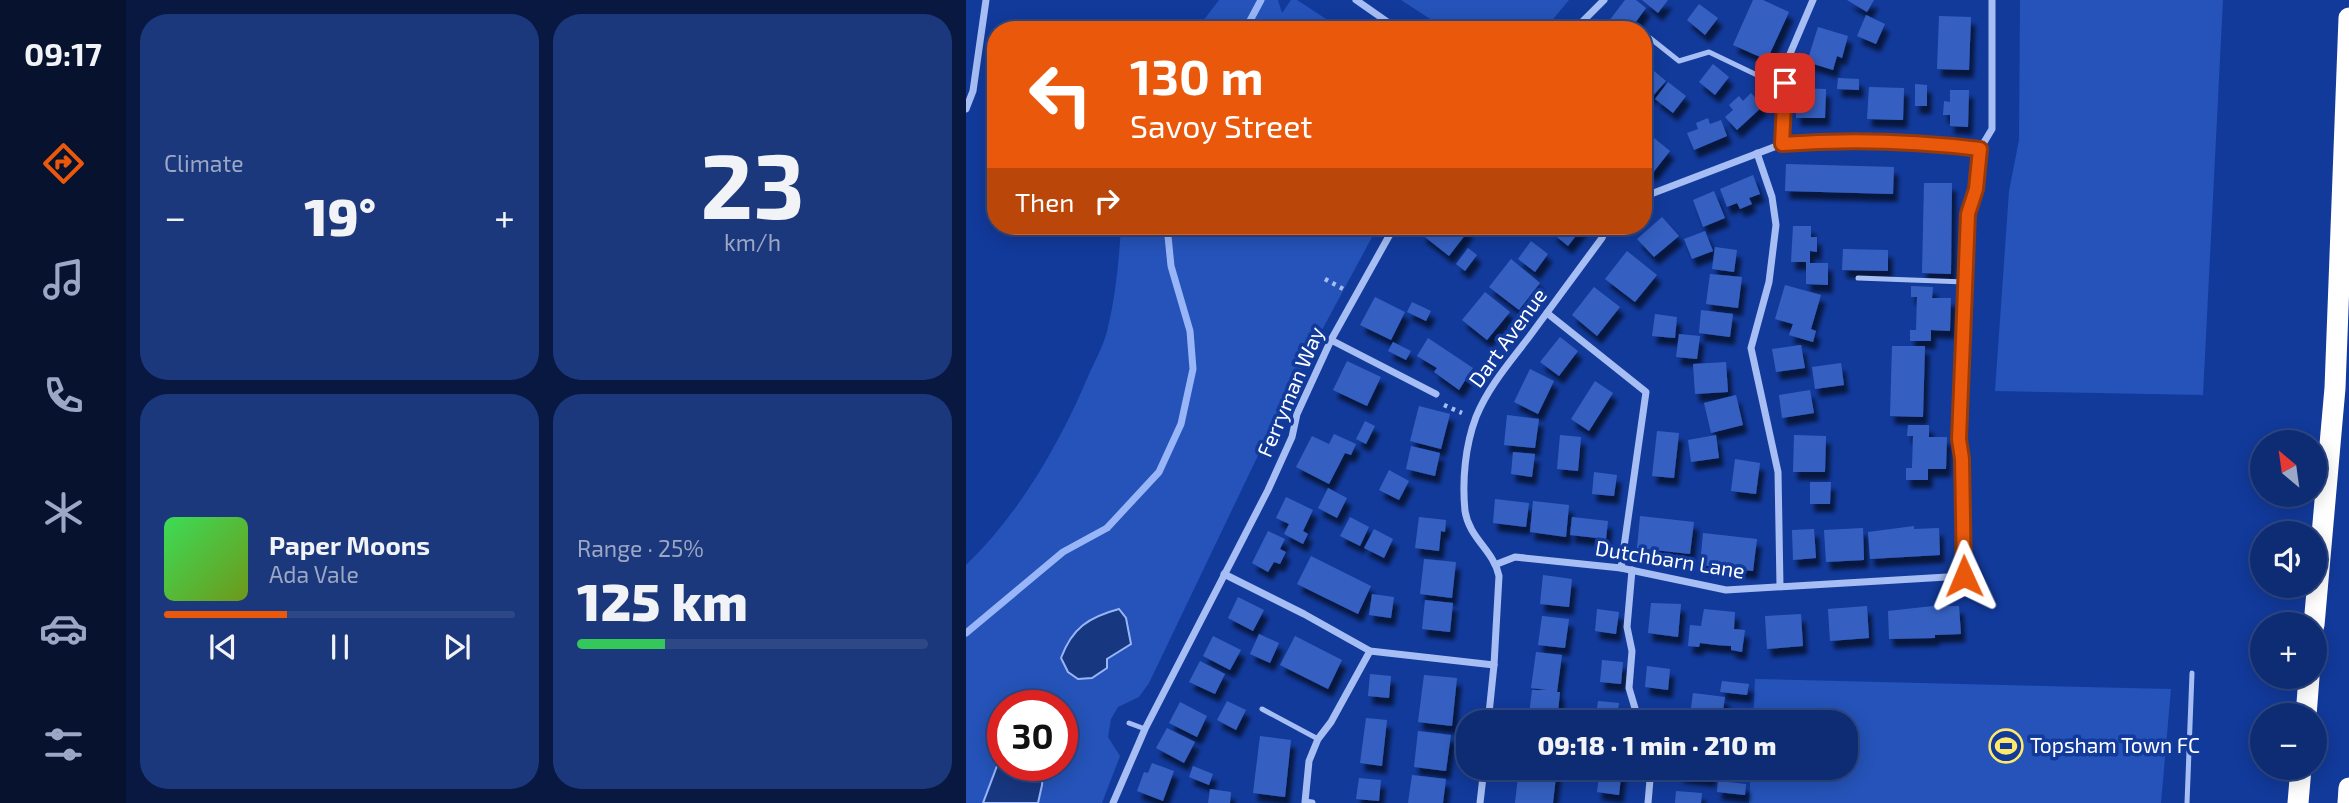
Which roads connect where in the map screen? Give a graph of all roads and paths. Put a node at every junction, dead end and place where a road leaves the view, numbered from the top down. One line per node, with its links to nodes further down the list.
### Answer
1 (986, 0): 11 (street)
2 (1356, 0): 7 (street)
3 (1604, 0): 8 (street)
4 (1813, 0): 10 (street)
5 (1992, 0): 13 (street)
6 (2349, 18): 31 (highway)
7 (1386, 21)
8 (1583, 21)
9 (1652, 40): 10 (lane)
10 (1785, 83): 12 (street)
11 (966, 109)
12 (1782, 144): 13 (street); 14 (street)
13 (1980, 149): 20 (street)
14 (1757, 153): 15 (street); 30 (street)
15 (1652, 194)
16 (1391, 235): 21 (street, Ferryman Way)
17 (1603, 235): 22 (street, Dart Avenue)
18 (1858, 278): 20 (lane)
19 (1325, 279): 21 (path)
20 (1965, 282): 30 (street, Dutchbarn Lane)
21 (1356, 293): 23 (street, Ferryman Way)
22 (1547, 313): 25 (street, Dart Avenue); 27 (street)
23 (1331, 340): 24 (street); 29 (street, Ferryman Way)
24 (1436, 394): 25 (path)
25 (1475, 419): 26 (street, Dart Avenue)
26 (1497, 564): 27 (street, Dutchbarn Lane); 33 (street)
27 (1621, 568): 28 (street, Dutchbarn Lane)
28 (1632, 570): 30 (street, Dutchbarn Lane); 37 (street)
29 (1224, 575): 32 (street); 39 (street, Ferryman Way)
30 (1780, 586)
31 (2315, 612)
32 (1370, 651): 33 (street); 40 (street)
33 (1494, 665): 36 (street)
34 (2192, 673): 49 (lane)
35 (1262, 709): 40 (lane)
36 (1489, 710)
37 (1636, 710)
38 (1129, 723): 39 (lane)
39 (1144, 729): 45 (street, Ferryman Way)
40 (1318, 739): 46 (street)
41 (1482, 780): 47 (street)
42 (1650, 780): 48 (street)
43 (2300, 780): 50 (highway)
44 (2349, 788): 51 (highway)
45 (1113, 803)
46 (1307, 803)
47 (1480, 803)
48 (1648, 803)
49 (2187, 803)
50 (2298, 803)
51 (2348, 803)

